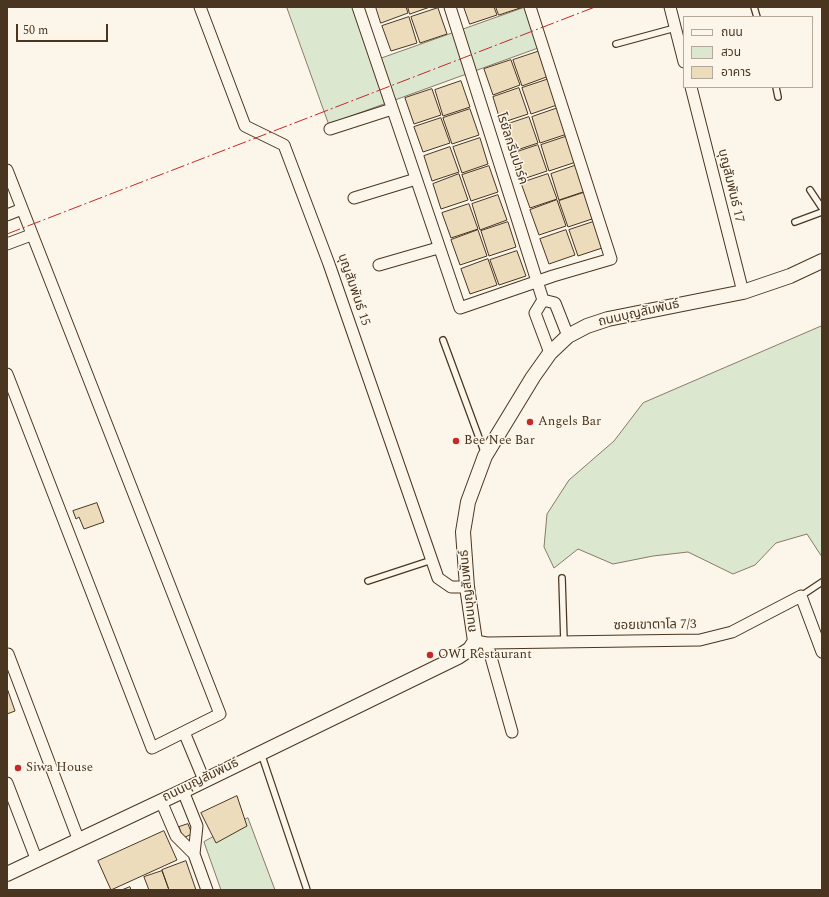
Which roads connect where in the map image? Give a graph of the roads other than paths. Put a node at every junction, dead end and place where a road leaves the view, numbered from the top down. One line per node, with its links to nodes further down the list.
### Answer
1 (200, 7): 36 (street, บุญสัมพันธ์ 15)
2 (358, 7): 12 (street)
3 (450, 7): 28 (street, โรยัลกรีนปาร์ค)
4 (530, 7): 28 (street)
5 (670, 7): 6 (street)
6 (675, 28): 7 (lane); 8 (street)
7 (616, 44)
8 (683, 58)
9 (690, 88): 29 (street, บุญสัมพันธ์ 17)
10 (776, 88): 11 (lane)
11 (778, 97)
12 (392, 109): 13 (street); 15 (street)
13 (330, 128)
14 (7, 170): 19 (street)
15 (416, 179): 17 (street); 25 (street)
16 (810, 190): 18 (lane)
17 (354, 198)
18 (822, 208)
19 (22, 209): 21 (street); 23 (street)
20 (822, 212): 22 (lane)
21 (7, 215)
22 (795, 222)
23 (32, 235): 24 (street); 46 (street)
24 (7, 244)
25 (438, 248): 27 (street); 28 (street)
26 (822, 261): 29 (street, ถนนบุญสัมพันธ์)
27 (379, 265)
28 (537, 282): 30 (street, โรยัลกรีนปาร์ค)
29 (743, 292): 31 (street, ถนนบุญสัมพันธ์)
30 (543, 300): 31 (street); 33 (street)
31 (568, 336): 33 (street, ถนนบุญสัมพันธ์)
32 (443, 340): 35 (lane)
33 (550, 353): 35 (street, ถนนบุญสัมพันธ์)
34 (7, 374): 46 (street)
35 (486, 456): 40 (street, ถนนบุญสัมพันธ์)
36 (432, 560): 38 (lane); 40 (street, บุญสัมพันธ์ 15)
37 (562, 578): 43 (lane)
38 (368, 581)
39 (822, 582): 41 (lane, ซอยเขาตาโล 7/3)
40 (467, 587): 42 (street, ถนนบุญสัมพันธ์)
41 (801, 596): 43 (street, ซอยเขาตาโล 7/3); 44 (street)
42 (481, 642): 43 (street, ซอยเขาตาโล 7/3); 47 (street); 48 (street, ถนนบุญสัมพันธ์)
43 (564, 642)
44 (822, 652)
45 (8, 654): 53 (street)
46 (184, 732): 49 (street)
47 (512, 732)
48 (261, 753): 49 (street, ถนนบุญสัมพันธ์); 58 (lane)
49 (204, 780): 51 (street, ถนนบุญสัมพันธ์)
50 (7, 783): 55 (street)
51 (183, 791): 52 (street, ถนนบุญสัมพันธ์); 54 (street)
52 (161, 801): 53 (street, ถนนบุญสัมพันธ์); 54 (street)
53 (79, 841): 55 (street, ถนนบุญสัมพันธ์)
54 (194, 854): 57 (street)
55 (37, 861): 56 (street, ถนนบุญสัมพันธ์)
56 (7, 874)
57 (207, 890)
58 (308, 890)

